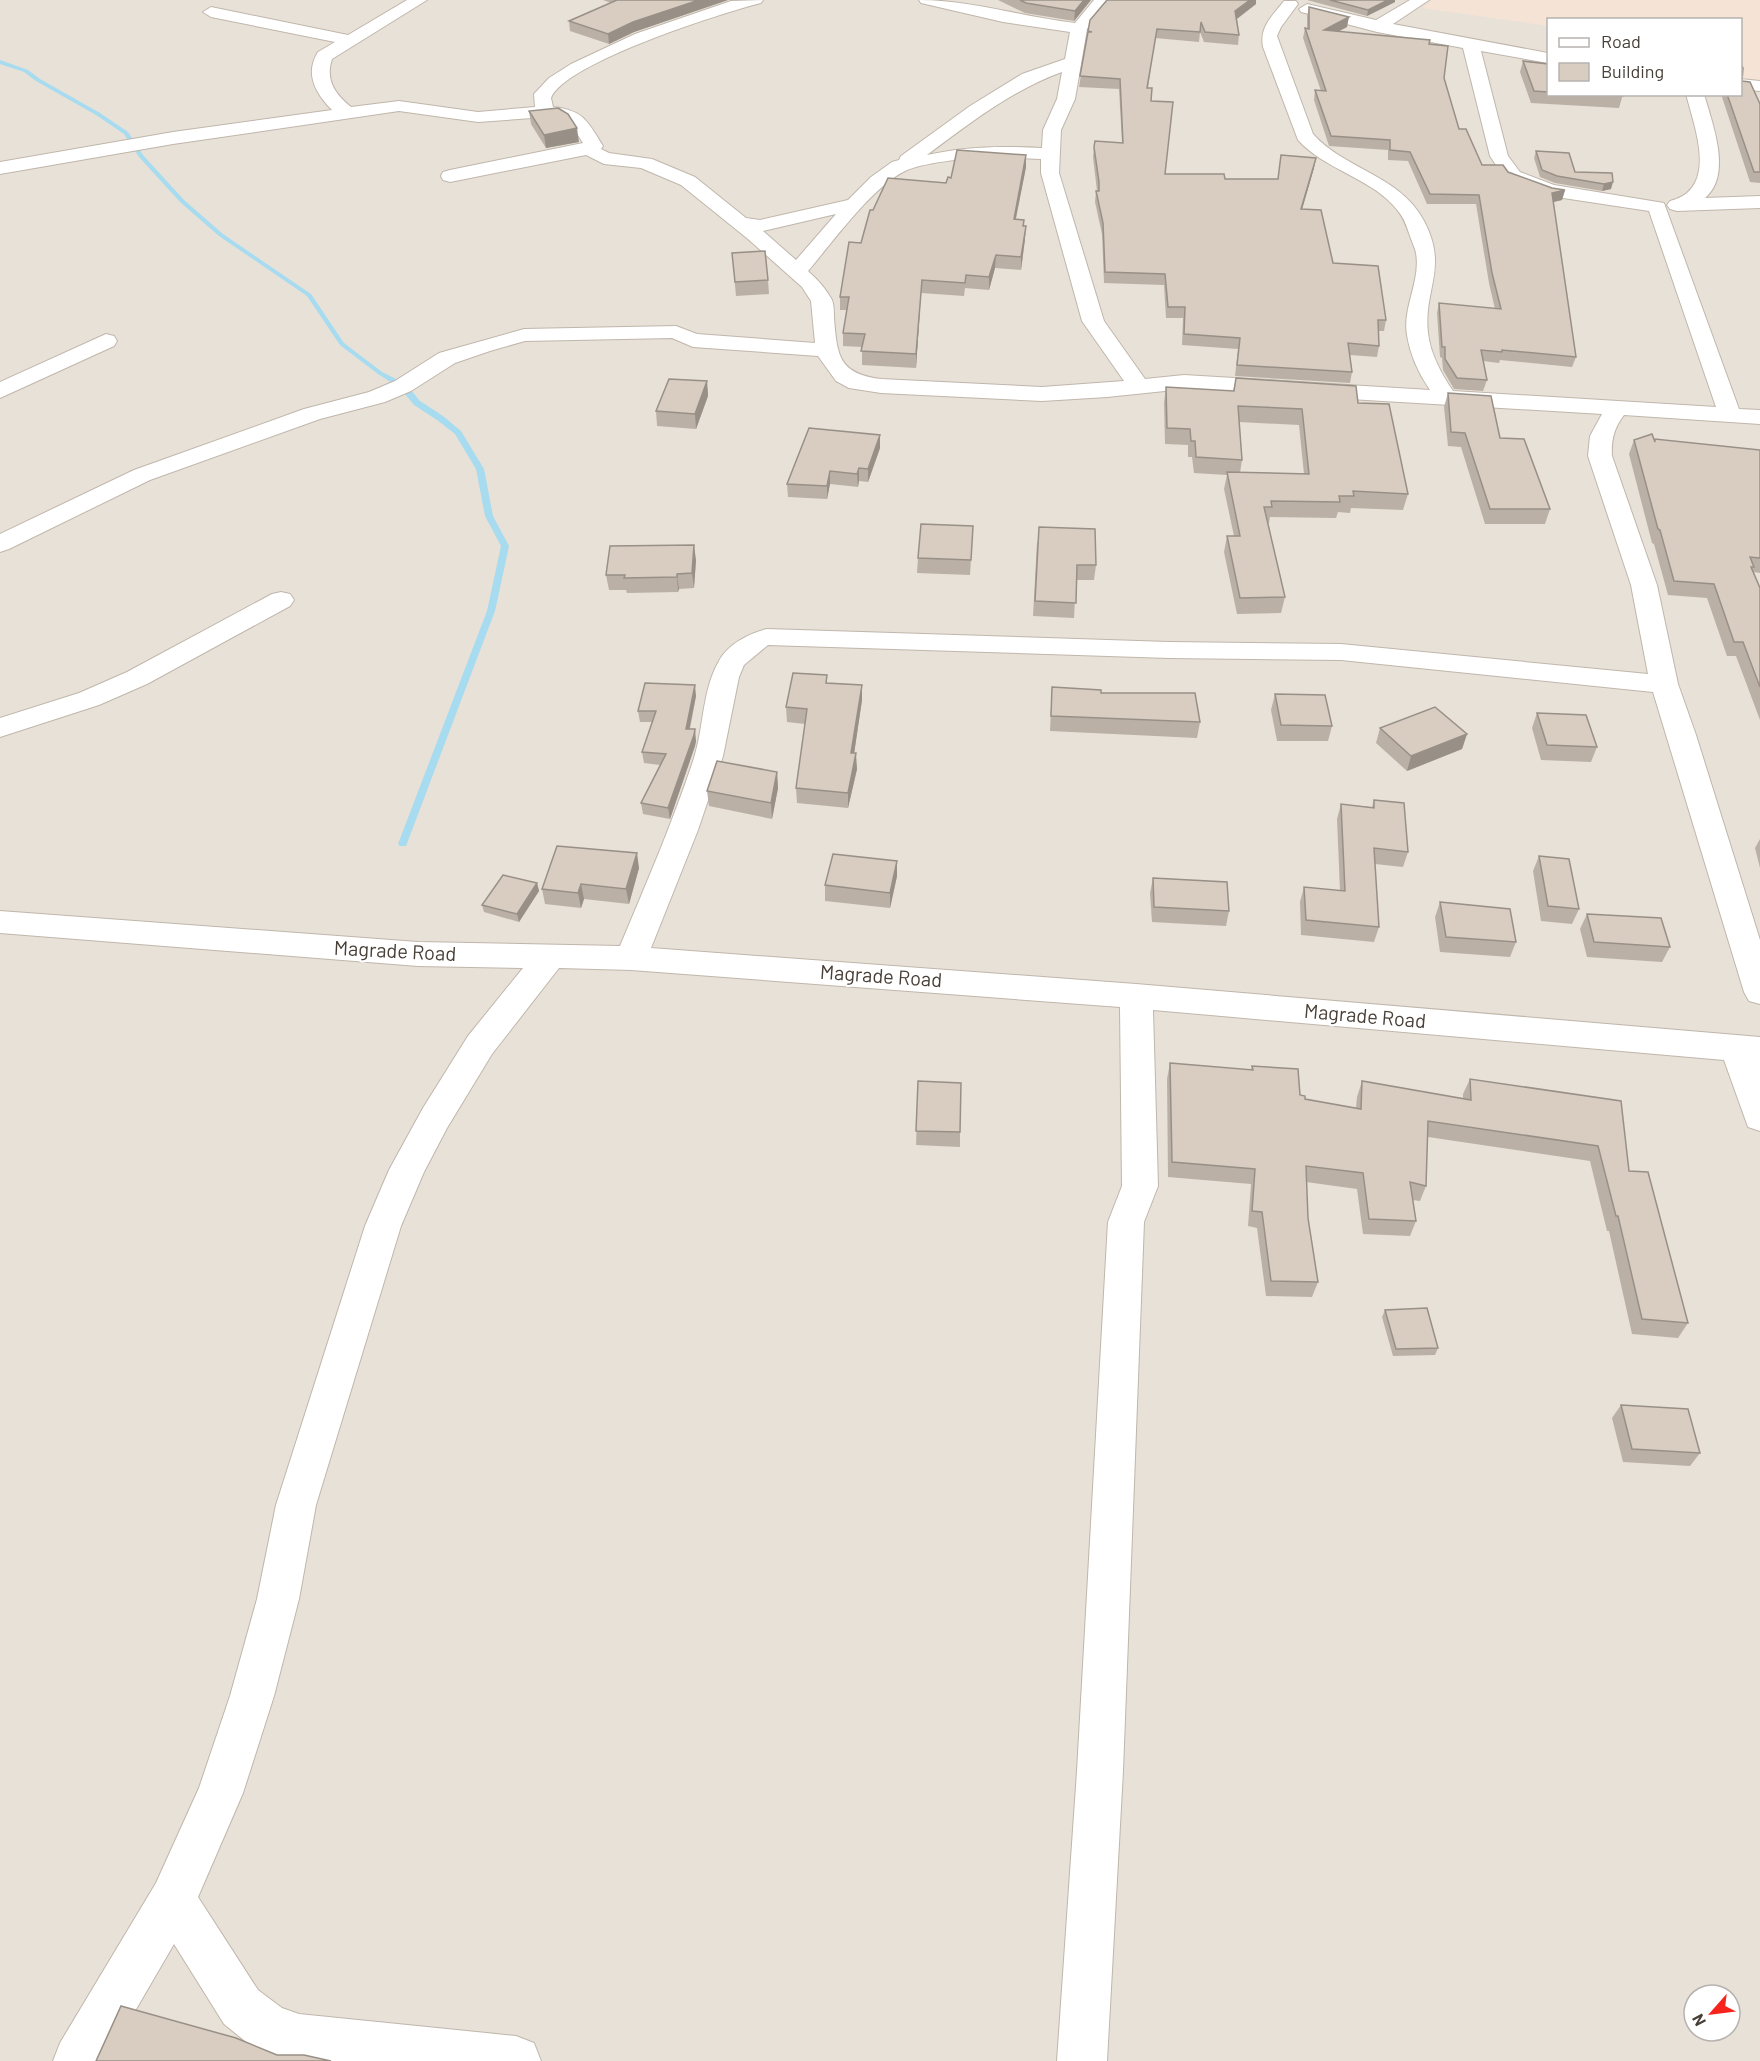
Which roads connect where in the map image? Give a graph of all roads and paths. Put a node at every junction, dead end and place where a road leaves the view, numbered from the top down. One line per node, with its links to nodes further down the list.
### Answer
1 (419, 0): 10 (street)
2 (927, 0): 9 (street)
3 (1103, 0): 9 (street)
4 (1421, 0): 8 (street)
5 (741, 1): 17 (street)
6 (1284, 2): 8 (street); 34 (street)
7 (211, 12): 10 (street)
8 (1377, 27): 11 (street)
9 (1079, 28): 13 (street)
10 (350, 40): 18 (street)
11 (1471, 45): 12 (street); 27 (street)
12 (1547, 58)
13 (1072, 62): 20 (street); 21 (street)
14 (1742, 84): 15 (street)
15 (1760, 86)
16 (1696, 96): 26 (street)
17 (546, 111): 18 (street); 19 (street)
18 (345, 112): 22 (street)
19 (587, 148): 23 (street); 28 (street)
20 (1051, 154): 21 (street); 32 (street)
21 (899, 166): 25 (street)
22 (0, 168)
23 (450, 176)
24 (1760, 202): 26 (street)
25 (855, 204): 28 (street); 29 (street)
26 (1685, 205): 27 (street)
27 (1658, 207): 37 (street)
28 (737, 222): 29 (street)
29 (796, 273): 31 (street)
30 (106, 341): 33 (street)
31 (826, 350): 32 (street); 40 (street)
32 (1139, 386): 34 (street)
33 (0, 391)
34 (1446, 397): 35 (street)
35 (1550, 404): 36 (street); 39 (street)
36 (1618, 408): 37 (street); 39 (street)
37 (1730, 416): 38 (street)
38 (1760, 417)
39 (1600, 450): 42 (street)
40 (0, 544)
41 (281, 600): 43 (street)
42 (1664, 684): 46 (street); 47 (street)
43 (0, 728)
44 (0, 922): 45 (street, Magrade Road)
45 (550, 957): 46 (street, Magrade Road); 51 (street)
46 (631, 958): 48 (street, Magrade Road)
47 (1760, 992)
48 (1136, 996): 49 (street, Magrade Road); 54 (street)
49 (1749, 1050): 50 (street)
50 (1760, 1117)
51 (173, 1899): 52 (street); 53 (street)
52 (78, 2061)
53 (516, 2061)
54 (1082, 2061)

